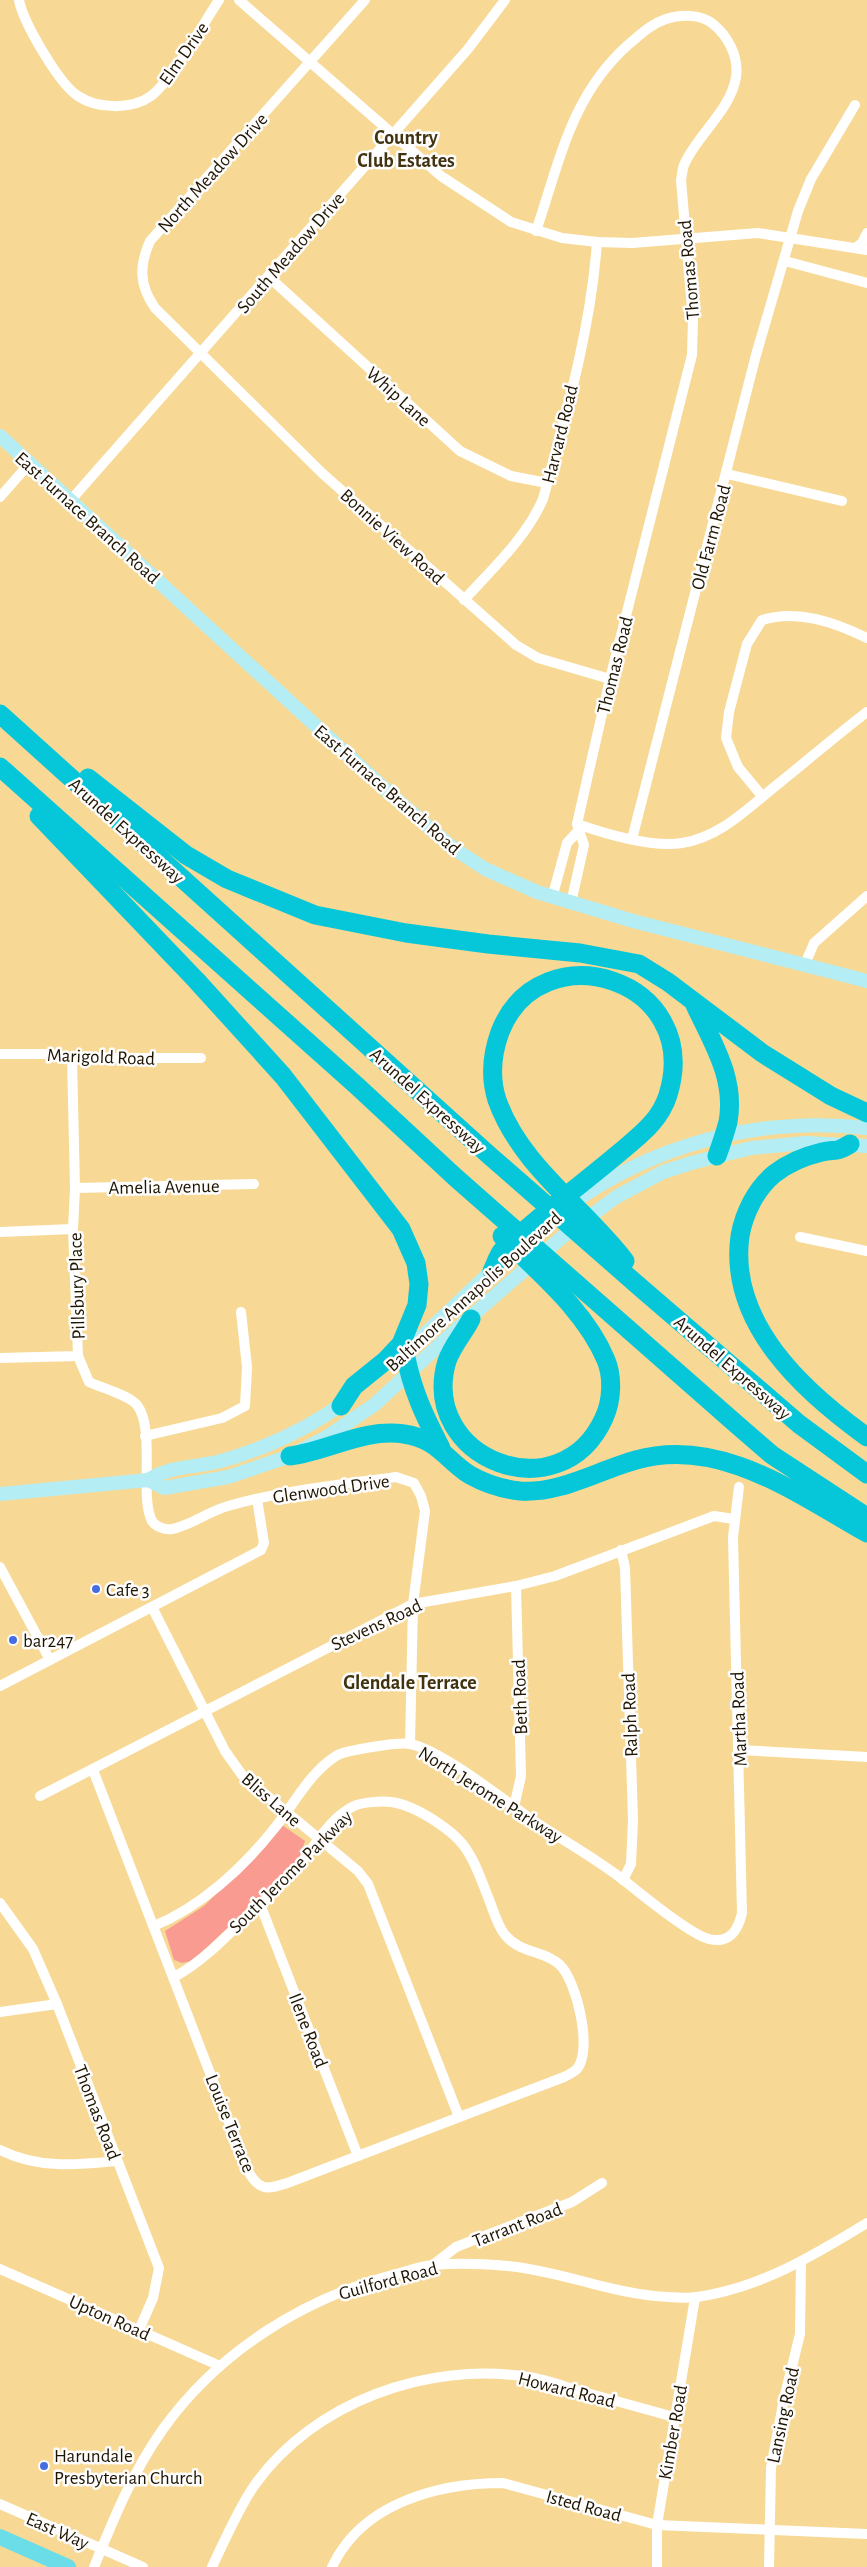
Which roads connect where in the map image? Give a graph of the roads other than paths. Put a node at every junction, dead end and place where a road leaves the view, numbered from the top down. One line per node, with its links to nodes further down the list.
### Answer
1 (19, 0): 2 (street, Elm Drive)
2 (219, 0)
3 (239, 0): 6 (street)
4 (365, 0): 6 (street, North Meadow Drive)
5 (506, 0): 8 (street, South Meadow Drive)
6 (311, 60): 8 (street); 19 (street, North Meadow Drive)
7 (856, 105): 11 (street, Old Farm Road)
8 (394, 133): 9 (street); 17 (street, South Meadow Drive)
9 (536, 231): 12 (street, Thomas Road); 13 (street)
10 (867, 233): 14 (street)
11 (791, 236): 12 (street); 14 (street); 16 (street, Old Farm Road)
12 (685, 237): 13 (street); 29 (street, Thomas Road)
13 (597, 242): 23 (street, Harvard Road)
14 (855, 248): 15 (street)
15 (867, 250)
16 (785, 261): 18 (street); 22 (street, Old Farm Road)
17 (269, 276): 19 (street, South Meadow Drive); 23 (street, Whip Lane)
18 (867, 283)
19 (200, 355): 25 (street, South Meadow Drive); 27 (street, Bonnie View Road)
20 (0, 436): 21 (main road, East Furnace Branch Road)
21 (29, 464): 24 (street); 25 (main road, East Furnace Branch Road)
22 (727, 474): 26 (street); 36 (street, Old Farm Road)
23 (547, 483): 27 (street, Harvard Road)
24 (0, 497)
25 (70, 501): 38 (main road, East Furnace Branch Road)
26 (842, 501)
27 (464, 600): 29 (street, Bonnie View Road)
28 (867, 638): 34 (street)
29 (610, 679): 35 (street, Thomas Road)
30 (867, 712): 34 (street)
31 (2, 716): 42 (highway); 60 (highway, Arundel Expressway)
32 (0, 767): 33 (highway, Arundel Expressway)
33 (18, 782): 51 (highway, Arundel Expressway); 67 (highway)
34 (762, 796): 36 (street)
35 (578, 828): 36 (street); 38 (street, Thomas Road); 39 (street, Thomas Road)
36 (632, 839)
37 (867, 896): 40 (street)
38 (552, 898): 39 (main road, East Furnace Branch Road)
39 (571, 903): 40 (main road, East Furnace Branch Road)
40 (805, 964): 41 (main road, East Furnace Branch Road)
41 (867, 981)
42 (694, 1001): 46 (highway); 48 (highway)
43 (0, 1054): 44 (street, Marigold Road)
44 (72, 1058): 45 (street, Marigold Road); 54 (street, Pillsbury Place)
45 (201, 1058)
46 (867, 1113)
47 (867, 1128): 48 (main road)
48 (723, 1136): 50 (highway); 52 (main road)
49 (858, 1145): 50 (main road, Baltimore Annapolis Boulevard); 69 (highway)
50 (718, 1156): 62 (main road, Baltimore Annapolis Boulevard)
51 (455, 1177): 62 (highway); 77 (highway, Arundel Expressway)
52 (597, 1179): 59 (highway); 60 (highway)
53 (254, 1184): 54 (street, Amelia Avenue)
54 (75, 1188): 55 (street, Pillsbury Place)
55 (73, 1229): 56 (street); 64 (street, Pillsbury Place)
56 (0, 1232)
57 (800, 1237): 58 (street)
58 (867, 1251)
59 (492, 1270): 63 (main road, Baltimore Annapolis Boulevard)
60 (641, 1288): 72 (highway, Arundel Expressway)
61 (241, 1312): 68 (street)
62 (471, 1318): 66 (main road, Baltimore Annapolis Boulevard)
63 (405, 1353): 66 (highway); 67 (main road, Baltimore Annapolis Boulevard)
64 (78, 1356): 65 (street); 68 (street, Pillsbury Place)
65 (0, 1358)
66 (409, 1373): 70 (highway); 71 (main road, Baltimore Annapolis Boulevard)
67 (341, 1406): 73 (main road, Baltimore Annapolis Boulevard)
68 (145, 1436): 73 (street, Pillsbury Place)
69 (867, 1437)
70 (441, 1448): 71 (highway); 79 (highway)
71 (290, 1456): 73 (main road, Baltimore Annapolis Boulevard)
72 (867, 1474)
73 (148, 1480): 75 (main road, Baltimore Annapolis Boulevard); 76 (street, Glenwood Drive)
74 (739, 1487): 78 (street, Martha Road)
75 (0, 1494)
76 (257, 1498): 83 (street, Glenwood Drive); 84 (street)
77 (867, 1517)
78 (734, 1519): 80 (street, Stevens Road); 89 (street, Martha Road)
79 (867, 1533)
80 (621, 1550): 82 (street, Stevens Road); 96 (street, Ralph Road)
81 (0, 1567): 85 (street)
82 (516, 1586): 83 (street, Stevens Road); 93 (street, Beth Road)
83 (413, 1604): 87 (street, Stevens Road); 88 (street, Glenwood Drive)
84 (152, 1608): 85 (street); 87 (street, Bliss Lane)
85 (50, 1660): 86 (street)
86 (0, 1686)
87 (206, 1712): 91 (street, Stevens Road); 94 (street, Bliss Lane)
88 (410, 1744): 93 (street, North Jerome Parkway); 94 (street, North Jerome Parkway)
89 (739, 1750): 90 (street); 100 (street, Martha Road)
90 (867, 1757)
91 (93, 1770): 92 (street, Stevens Road); 99 (street, Louise Terrace)
92 (40, 1796)
93 (514, 1807): 96 (street, North Jerome Parkway)
94 (286, 1813): 95 (street, Bliss Lane); 99 (street, North Jerome Parkway)
95 (319, 1838): 98 (street, South Jerome Parkway); 104 (street, South Jerome Parkway); 105 (street, Bliss Lane)
96 (623, 1880): 100 (street, North Jerome Parkway)
97 (0, 1903): 102 (street, Thomas Road)
98 (260, 1904): 101 (street, South Jerome Parkway); 107 (street, Ilene Road)
99 (154, 1926): 101 (street, Louise Terrace)
100 (719, 1941)
101 (174, 1977): 107 (street, Louise Terrace)
102 (57, 2004): 103 (street); 108 (street, Thomas Road)
103 (0, 2012)
104 (576, 2070): 105 (street, Louise Terrace)
105 (459, 2117): 107 (street, Louise Terrace)
106 (0, 2150): 108 (street)
107 (358, 2156)
108 (116, 2161): 115 (street, Thomas Road)
109 (602, 2183): 112 (street, Tarrant Road)
110 (867, 2223): 111 (street, Guilford Road)
111 (801, 2264): 114 (street, Guilford Road); 120 (street, Lansing Road)
112 (432, 2265): 114 (street, Guilford Road); 116 (street, Guilford Road)
113 (0, 2268): 115 (street, Upton Road)
114 (695, 2298): 117 (street, Kimber Road)
115 (139, 2330): 116 (street, Upton Road)
116 (220, 2366): 123 (street, Guilford Road)
117 (674, 2417): 119 (street, Kimber Road); 127 (street, Howard Road)
118 (0, 2504): 123 (street, East Way)
119 (656, 2525): 120 (street, Isted Road); 128 (street, Isted Road); 129 (street, Kimber Road)
120 (769, 2529): 121 (street, Isted Road); 130 (street, Lansing Road)
121 (867, 2534)
122 (0, 2537): 124 (main road)
123 (101, 2549): 125 (street, Guilford Road); 126 (street, East Way)
124 (68, 2567)
125 (94, 2567)
126 (143, 2567)
127 (212, 2567)
128 (332, 2567)
129 (658, 2567)
130 (769, 2567)

